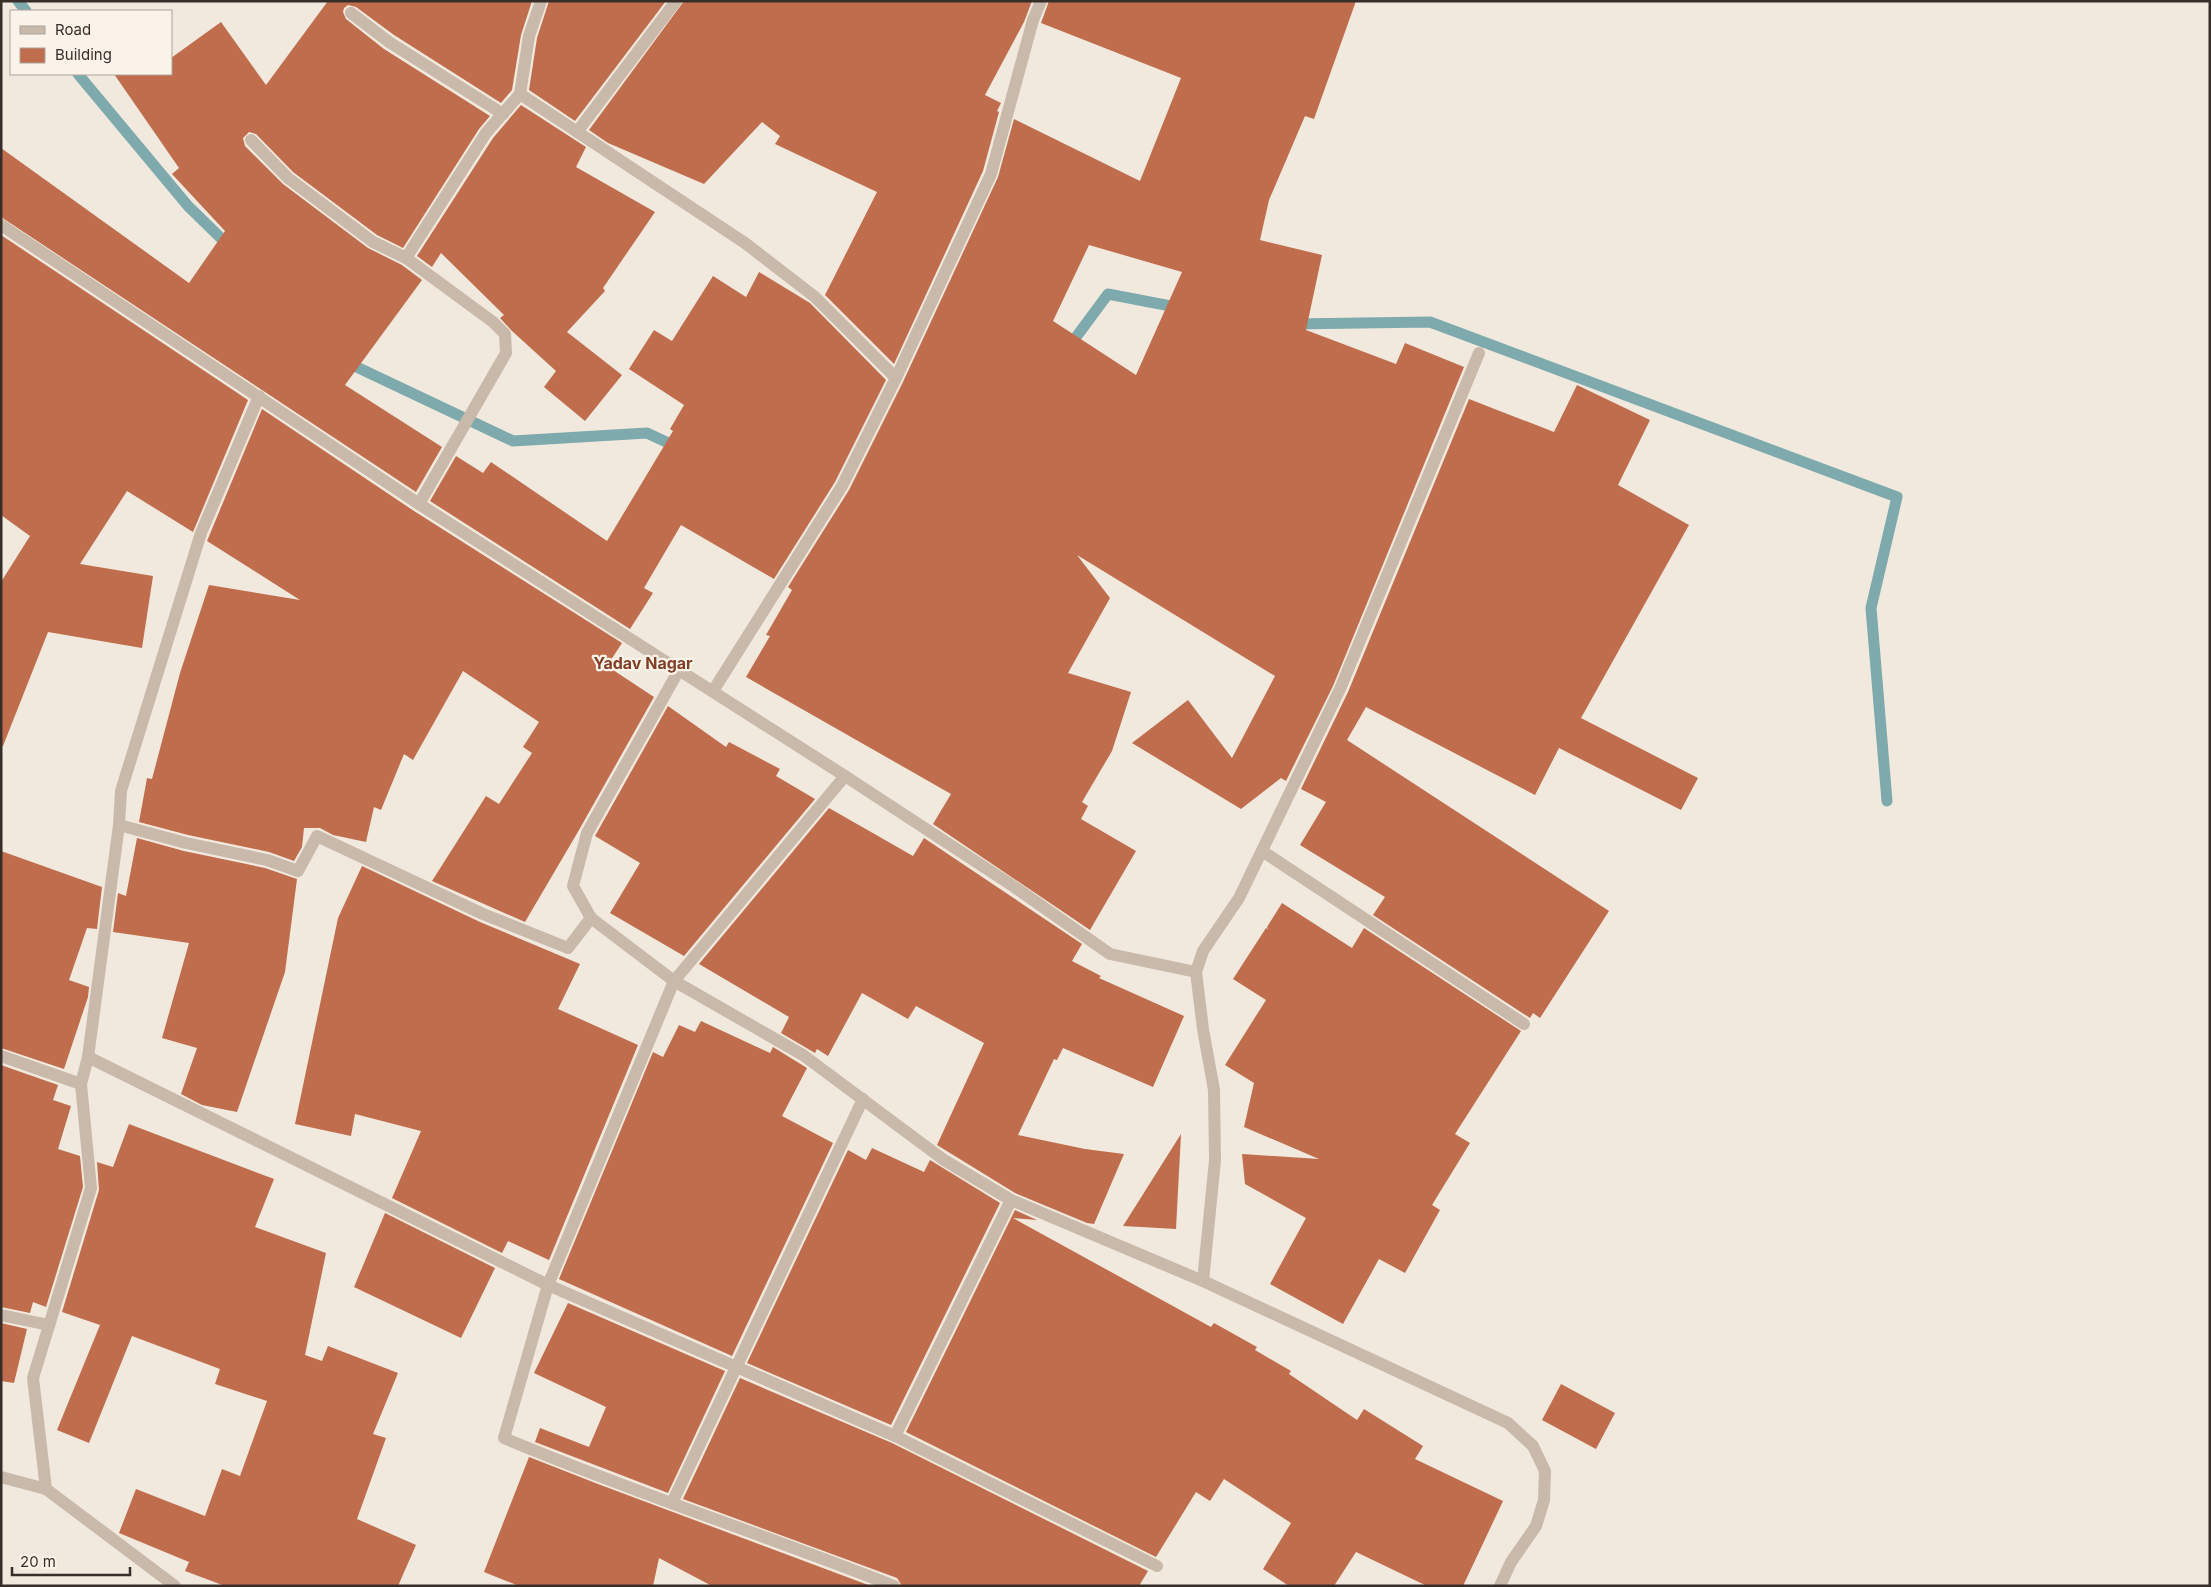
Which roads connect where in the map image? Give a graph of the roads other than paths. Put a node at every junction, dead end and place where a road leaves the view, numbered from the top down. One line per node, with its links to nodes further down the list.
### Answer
1 (541, 1): 5 (street)
2 (676, 1): 7 (street)
3 (1041, 1): 12 (street)
4 (351, 13): 6 (street)
5 (520, 94): 6 (street); 7 (street)
6 (503, 114): 10 (street)
7 (577, 132): 12 (street)
8 (251, 140): 10 (street)
9 (1, 225): 13 (street)
10 (406, 258): 14 (street)
11 (1480, 353): 19 (street)
12 (896, 378): 16 (street)
13 (260, 396): 14 (street); 18 (street)
14 (419, 504): 15 (street)
15 (679, 670): 16 (street); 20 (street)
16 (713, 691): 17 (street)
17 (845, 776): 21 (street); 22 (street)
18 (119, 826): 20 (street); 25 (street)
19 (1262, 851): 21 (street); 23 (street)
20 (591, 918): 22 (street)
21 (1196, 972): 29 (street)
22 (674, 981): 27 (street); 30 (street)
23 (1524, 1024)
24 (1, 1056): 26 (street)
25 (88, 1057): 26 (street); 30 (street)
26 (82, 1084): 32 (street)
27 (863, 1099): 28 (street); 33 (street)
28 (1011, 1200): 29 (street); 34 (street)
29 (1203, 1281): 41 (street)
30 (548, 1284): 33 (street); 37 (street)
31 (1, 1315): 32 (street)
32 (49, 1325): 36 (street)
33 (735, 1367): 34 (street); 37 (street)
34 (895, 1436): 38 (street)
35 (1, 1477): 36 (street)
36 (46, 1489): 39 (street)
37 (672, 1503): 40 (street)
38 (1157, 1566)
39 (175, 1586)
40 (894, 1586)
41 (1500, 1586)

